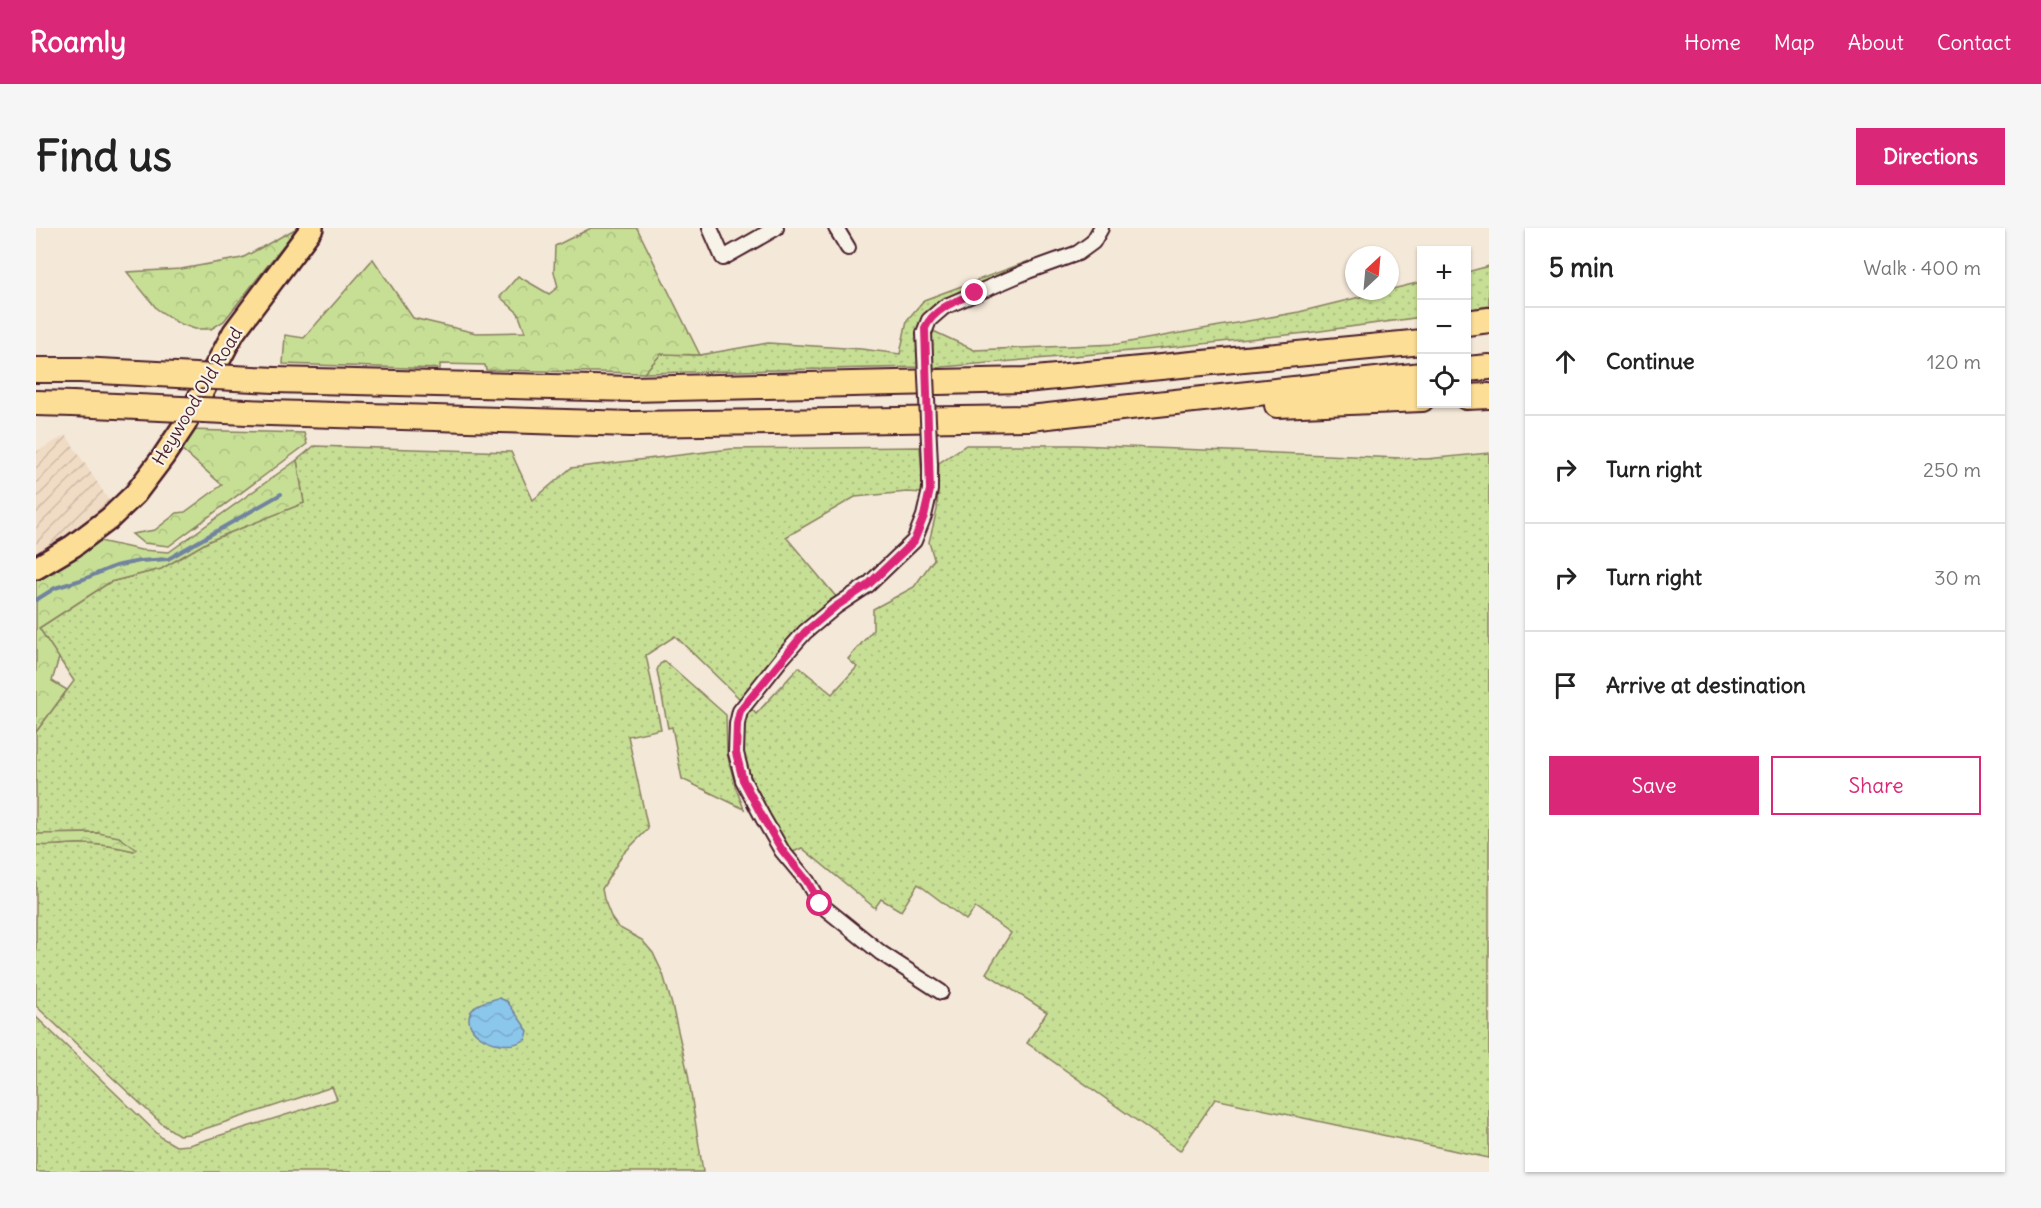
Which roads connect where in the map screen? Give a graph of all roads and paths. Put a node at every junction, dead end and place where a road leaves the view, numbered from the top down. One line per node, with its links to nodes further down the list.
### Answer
1 (312, 228): 23 (main road, Heywood Old Road)
2 (710, 228): 3 (street)
3 (776, 228)
4 (836, 228): 6 (street)
5 (1101, 228): 24 (street, bridge)
6 (848, 248)
7 (1489, 320): 8 (highway)
8 (1471, 322)
9 (1417, 332): 13 (highway)
10 (1489, 335): 11 (highway)
11 (1471, 337)
12 (1417, 343): 13 (highway)
13 (1348, 351): 16 (highway, bridge)
14 (1489, 367): 15 (highway)
15 (1471, 369)
16 (36, 370)
17 (1417, 376): 20 (highway)
18 (1489, 396): 19 (highway)
19 (1471, 397)
20 (1225, 398): 21 (highway); 22 (highway, bridge)
21 (1417, 399)
22 (36, 404)
23 (36, 568)
24 (941, 992)

